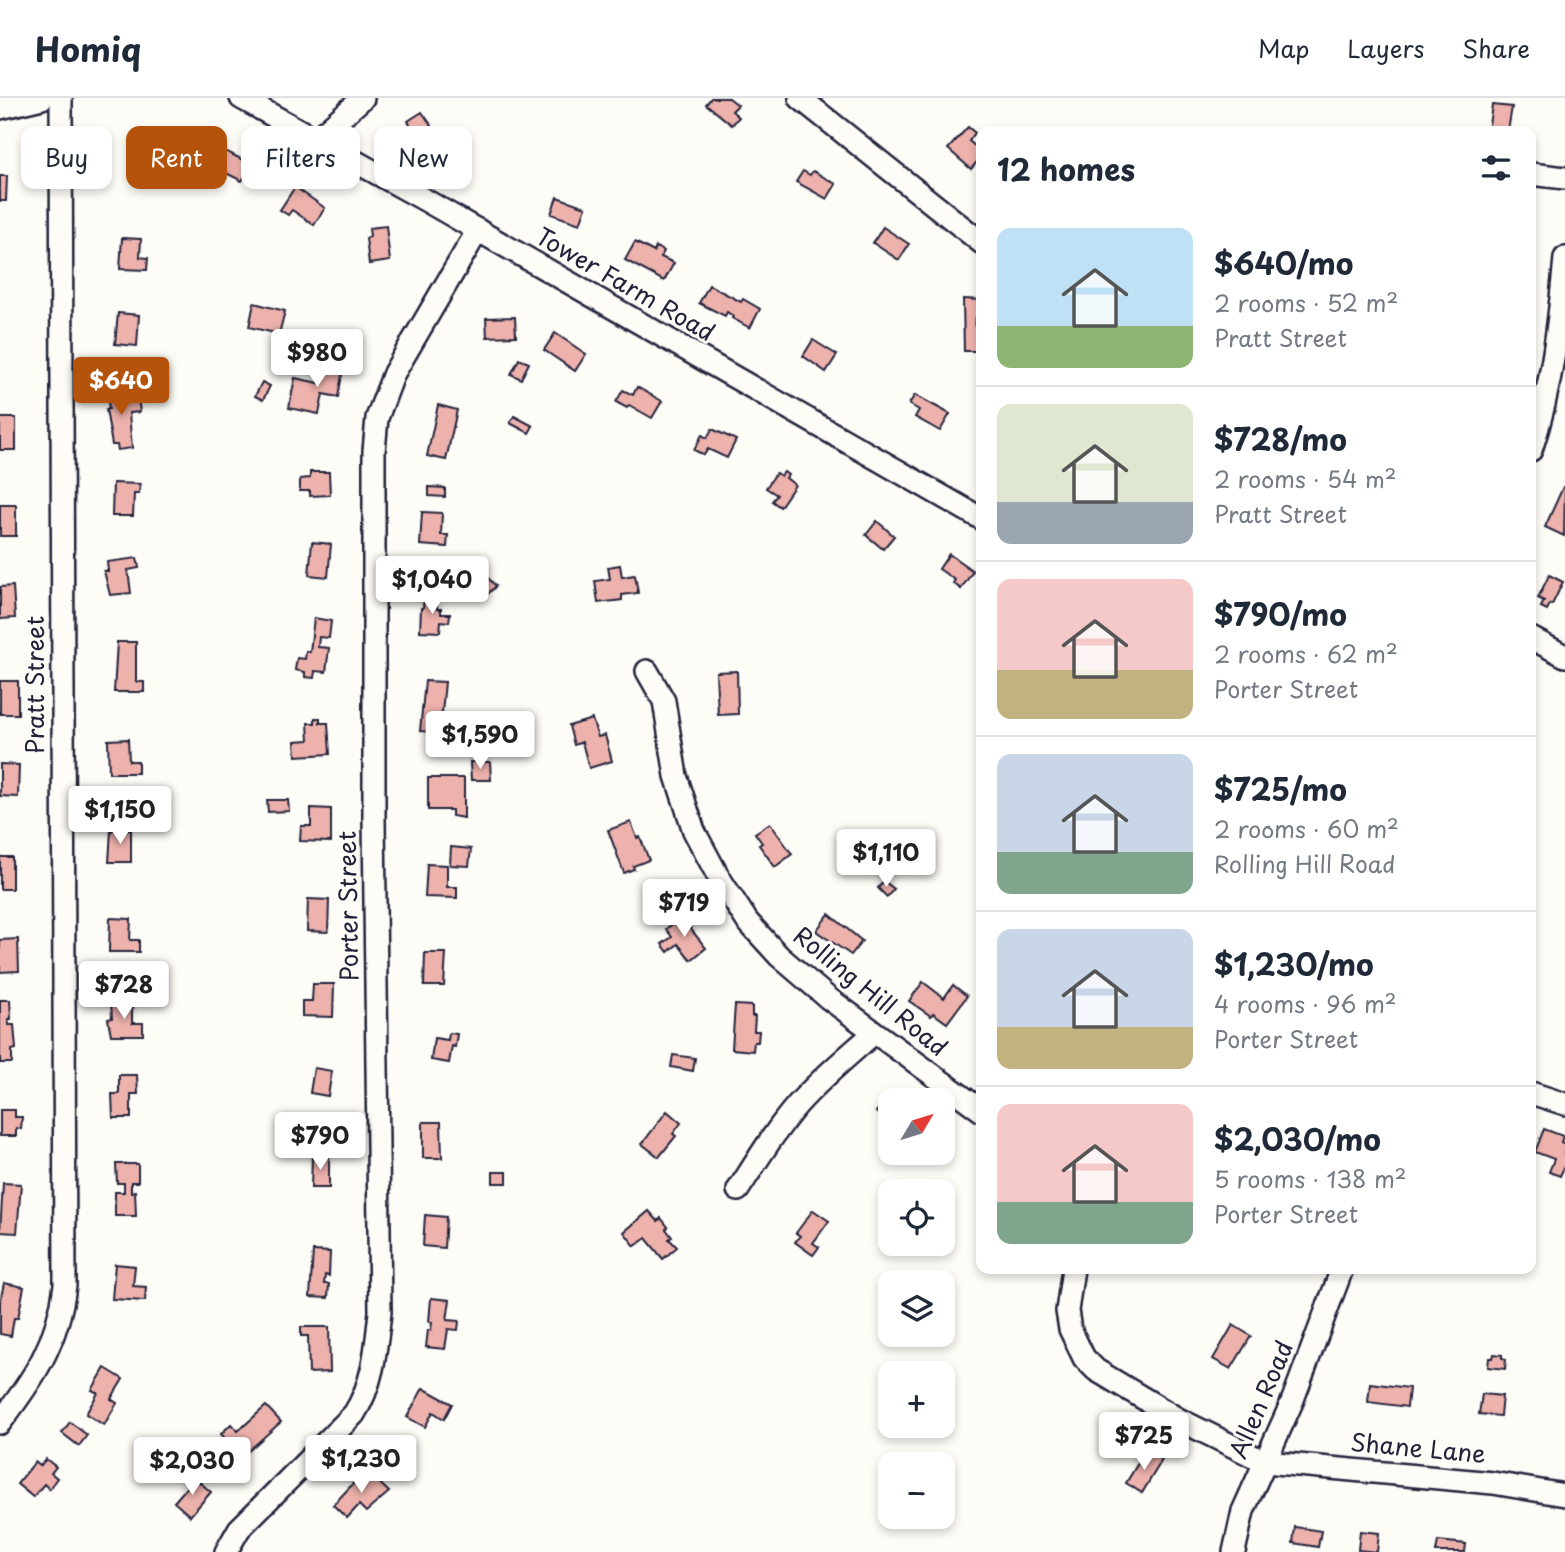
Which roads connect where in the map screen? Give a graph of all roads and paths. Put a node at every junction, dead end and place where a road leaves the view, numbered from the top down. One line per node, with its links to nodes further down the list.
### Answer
1 (41, 98): 6 (street)
2 (61, 98): 28 (street, Pratt Street)
3 (241, 98): 7 (street, Tower Farm Road)
4 (363, 98): 8 (street)
5 (800, 98): 13 (street)
6 (0, 108)
7 (292, 126)
8 (331, 126)
9 (360, 164): 12 (street, Tower Farm Road)
10 (1536, 175): 11 (street)
11 (1565, 178)
12 (478, 230): 17 (street, Tower Farm Road); 31 (street, Porter Street)
13 (976, 238)
14 (1565, 258): 15 (street)
15 (1560, 352): 16 (street)
16 (1536, 432)
17 (976, 516)
18 (1536, 641): 19 (street)
19 (1565, 656)
20 (647, 671): 21 (street, Rolling Hill Road)
21 (874, 1033): 24 (street, Rolling Hill Road); 25 (street)
22 (1536, 1095): 23 (street)
23 (1565, 1104)
24 (976, 1107)
25 (738, 1190)
26 (1072, 1274): 29 (street)
27 (1340, 1274): 29 (street, Allen Road)
28 (0, 1423)
29 (1265, 1462): 30 (street, Shane Lane); 32 (street, Allen Road)
30 (1565, 1495)
31 (226, 1552)
32 (1234, 1552)

